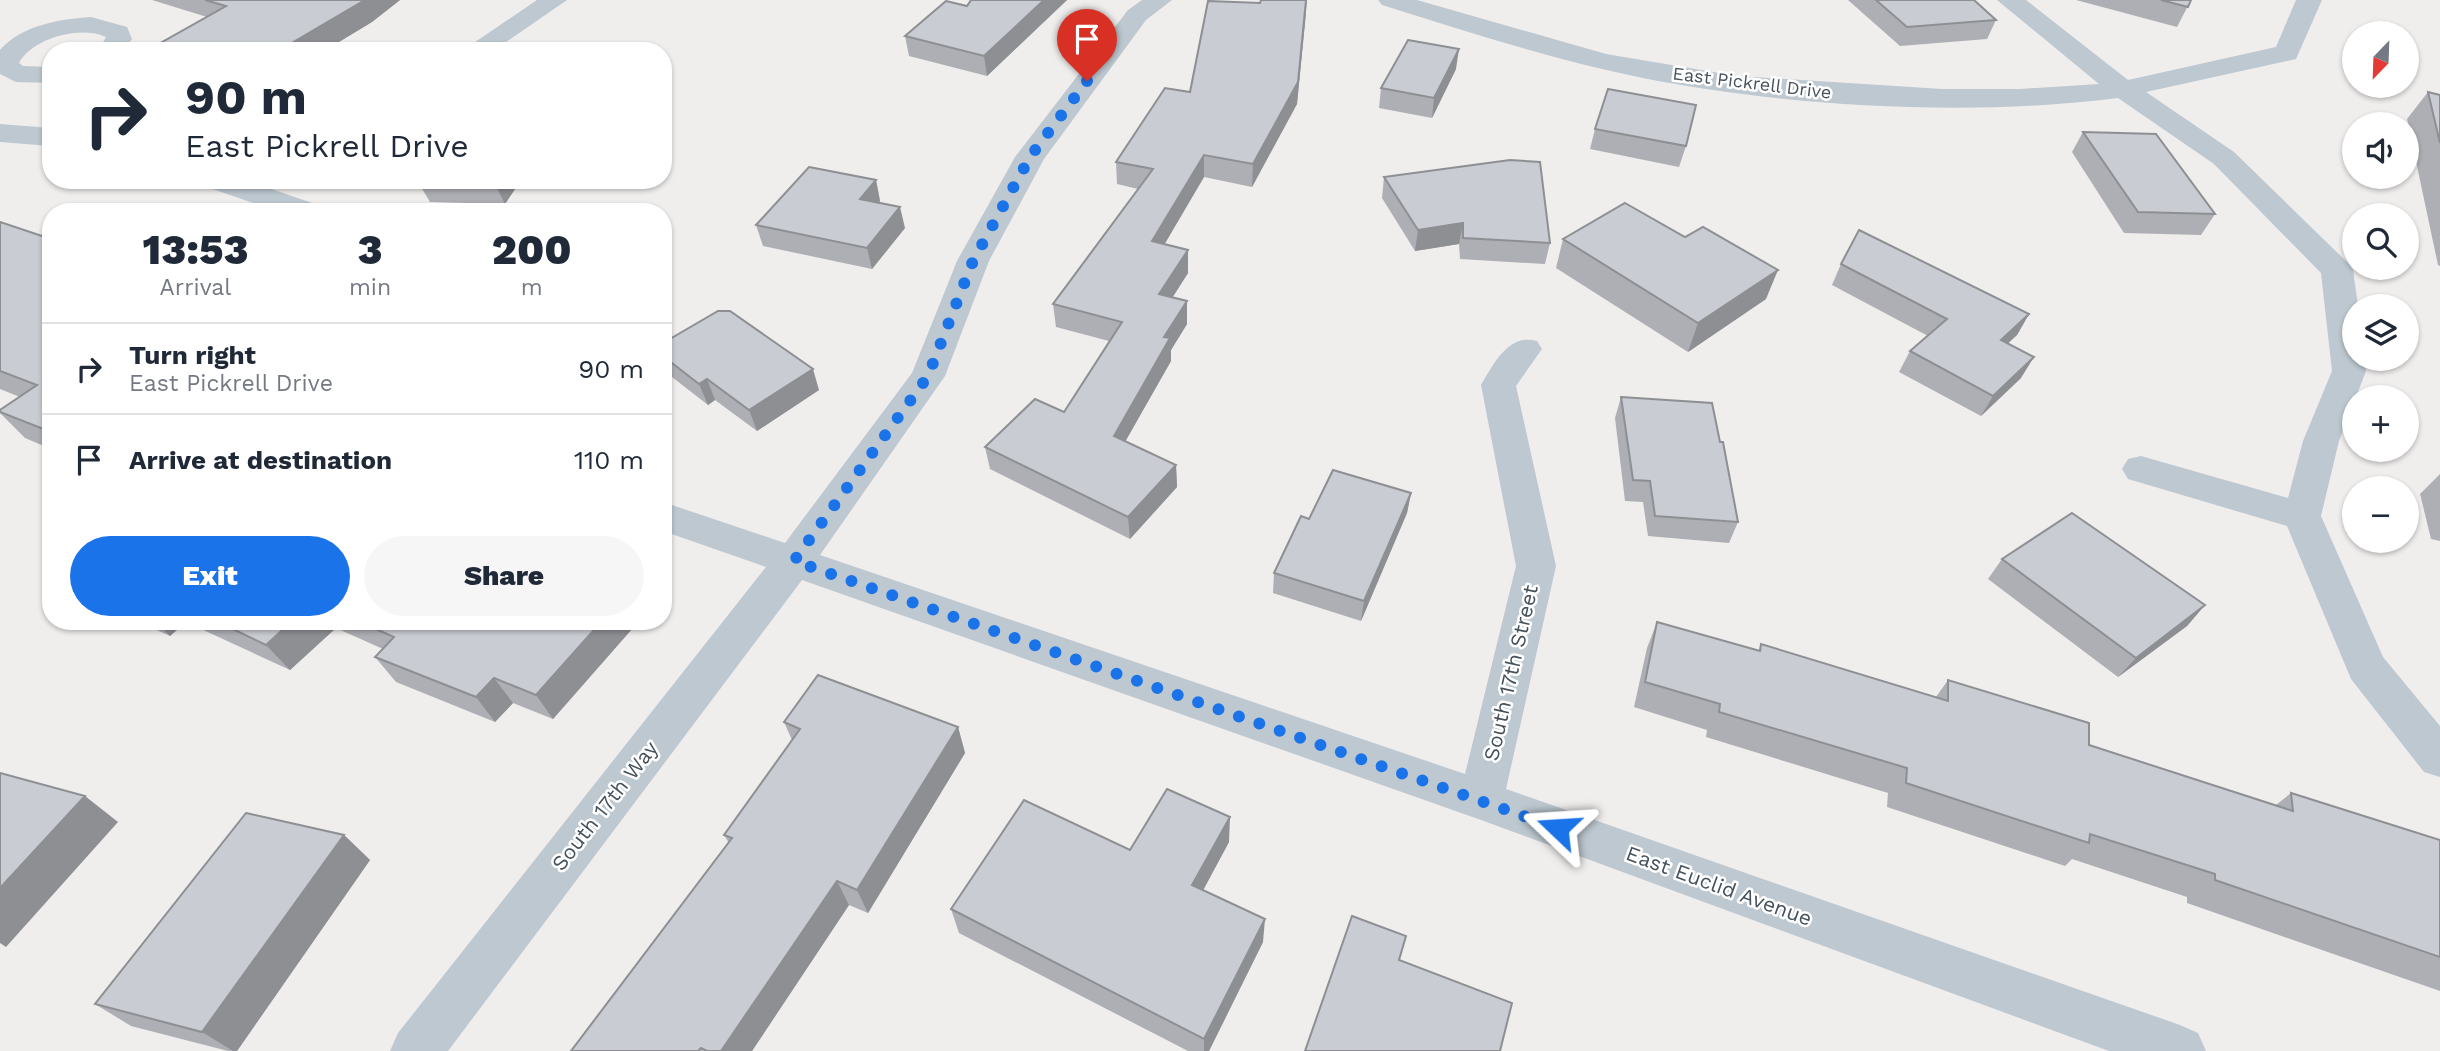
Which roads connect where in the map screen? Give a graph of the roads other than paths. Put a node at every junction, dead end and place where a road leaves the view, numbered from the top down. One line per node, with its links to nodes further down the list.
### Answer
1 (554, 0): 7 (street)
2 (1159, 0): 19 (street)
3 (1391, 0): 10 (street, East Pickrell Drive)
4 (2010, 0): 10 (street)
5 (2309, 0): 10 (street, East Pickrell Drive)
6 (117, 42): 8 (street)
7 (489, 42)
8 (7, 48): 9 (street)
9 (42, 75)
10 (2123, 89): 17 (street)
11 (0, 133): 12 (street)
12 (42, 135)
13 (272, 189): 14 (street)
14 (295, 203)
15 (1525, 349): 21 (street, South 17th Street)
16 (2141, 469): 17 (street)
17 (2302, 516): 20 (street)
18 (672, 519): 19 (street, East Euclid Avenue)
19 (794, 561): 21 (street, East Euclid Avenue); 22 (street, South 17th Way)
20 (2440, 758)
21 (1481, 800): 23 (street, East Euclid Avenue)
22 (416, 1051)
23 (2180, 1051)

